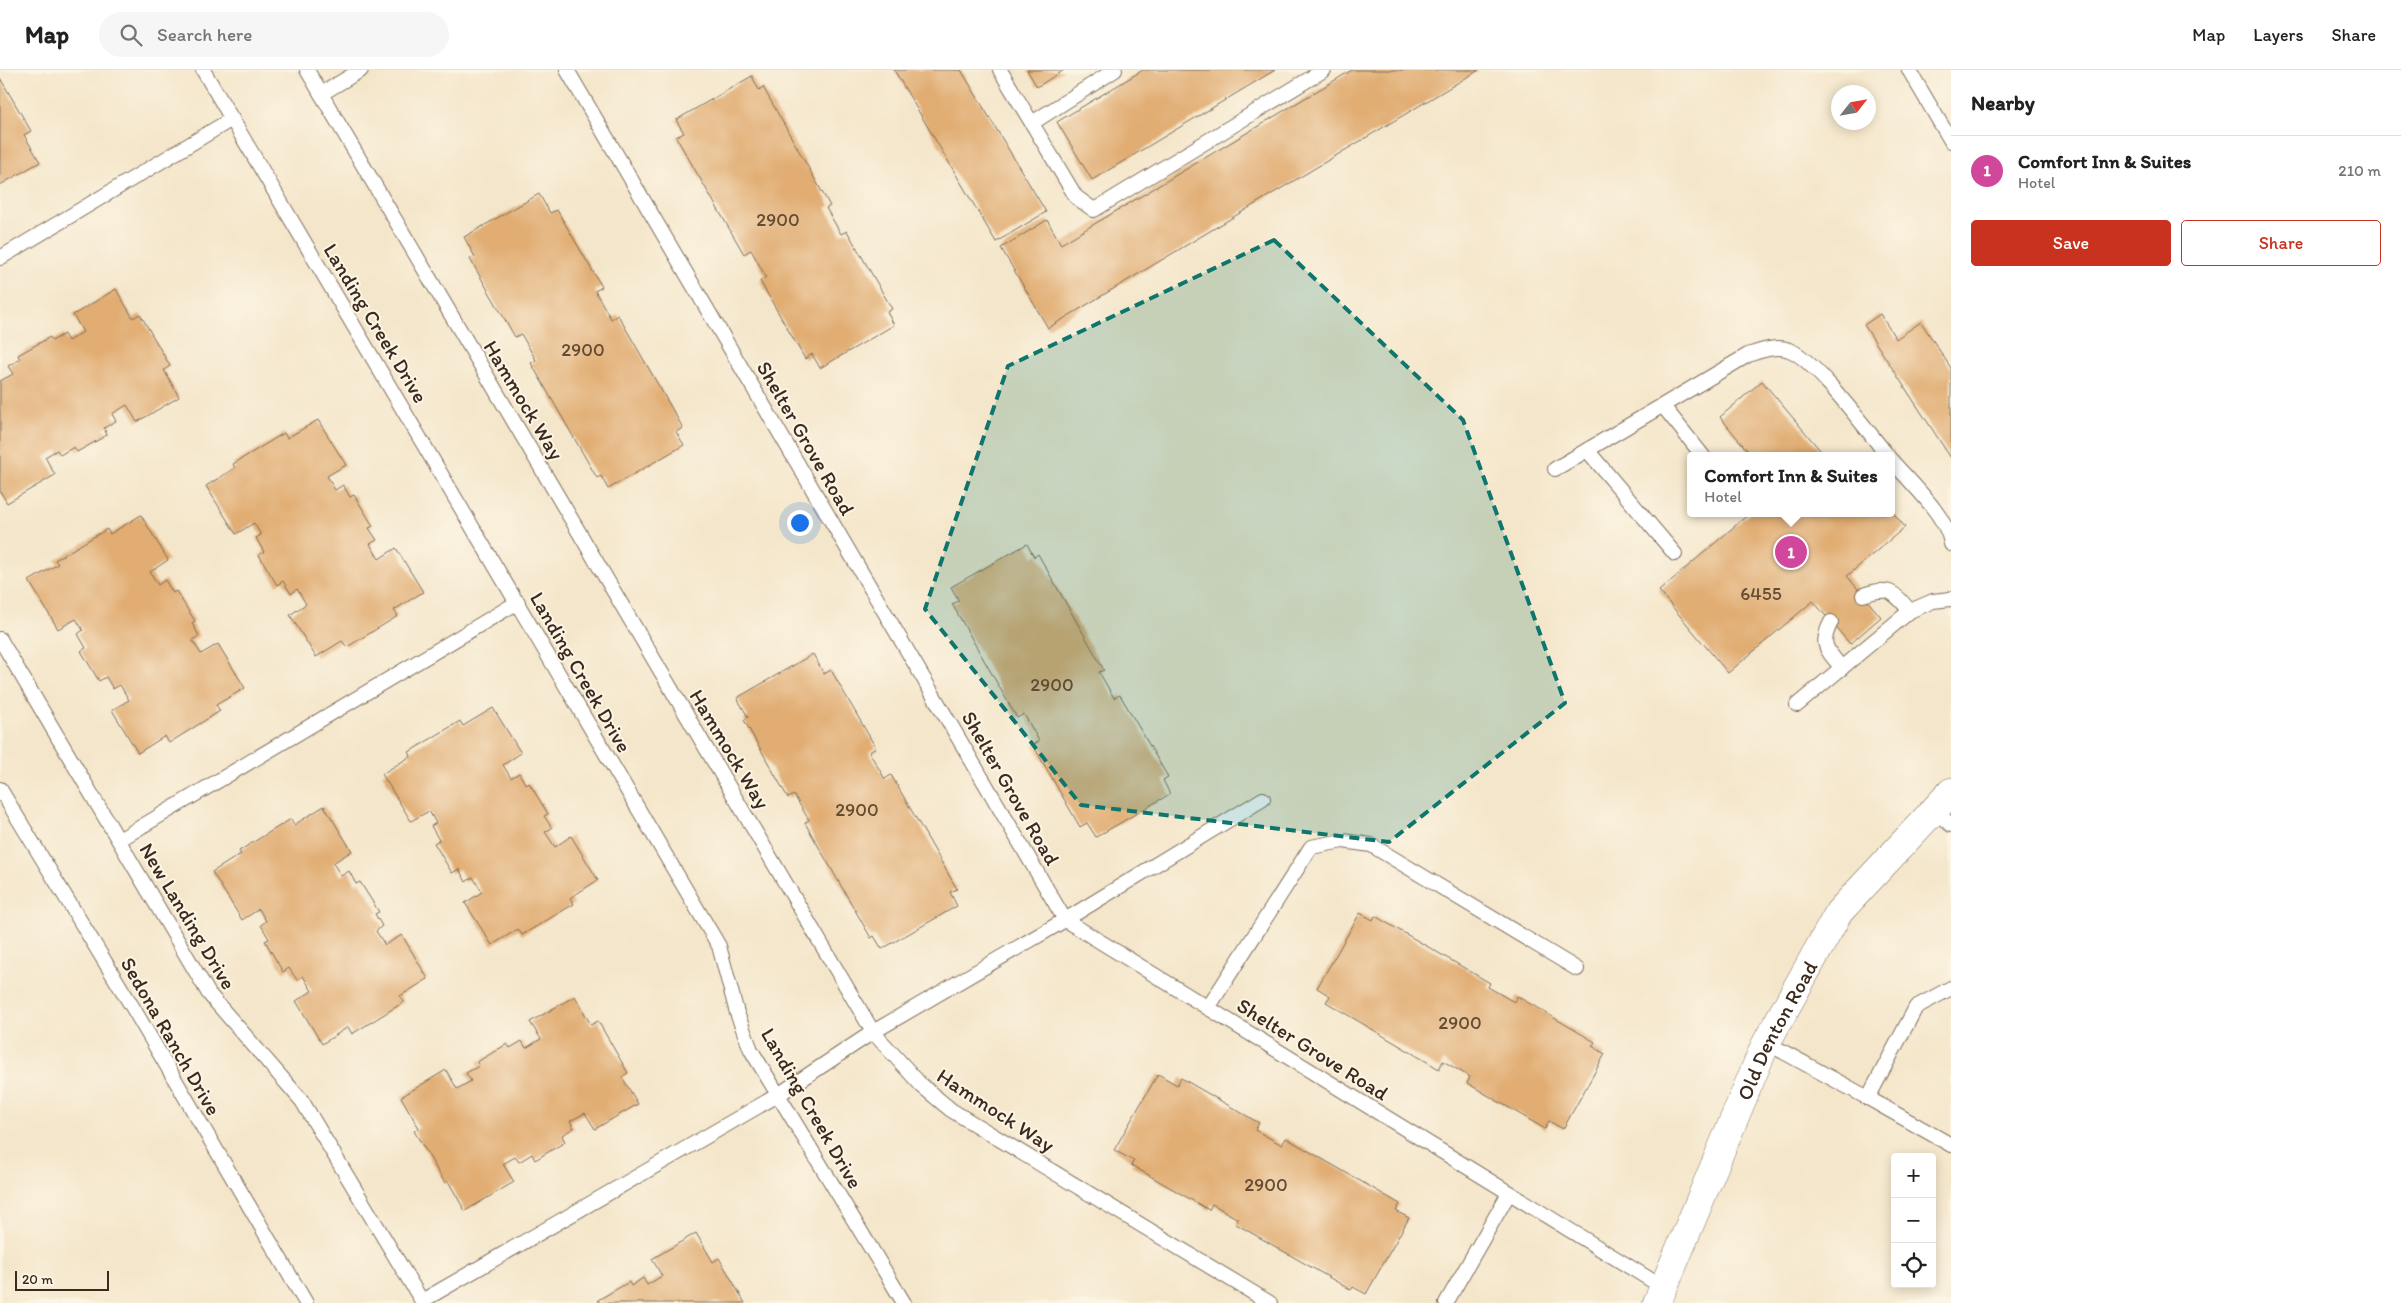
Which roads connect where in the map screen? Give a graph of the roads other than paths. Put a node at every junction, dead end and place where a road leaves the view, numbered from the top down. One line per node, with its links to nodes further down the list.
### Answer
1 (203, 70): 10 (lane, Landing Creek Drive)
2 (307, 70): 9 (lane, Hammock Way)
3 (361, 70): 9 (lane)
4 (567, 70): 34 (lane, Shelter Grove Road)
5 (1000, 70): 11 (lane)
6 (1115, 70): 11 (lane)
7 (1324, 70): 11 (lane)
8 (1910, 71): 12 (lane)
9 (321, 94): 38 (lane, Hammock Way)
10 (232, 119): 13 (lane); 24 (lane, Landing Creek Drive)
11 (1032, 123)
12 (1951, 141)
13 (0, 258)
14 (1662, 406): 15 (lane); 16 (lane); 17 (lane)
15 (1587, 450): 19 (lane); 21 (lane)
16 (1701, 452)
17 (1885, 452)
18 (1895, 465): 20 (lane)
19 (1555, 469)
20 (1951, 544)
21 (1675, 554)
22 (1863, 595): 25 (lane)
23 (1951, 599): 25 (lane)
24 (518, 602): 33 (lane); 40 (lane, Landing Creek Drive)
25 (1910, 611): 28 (lane)
26 (1831, 622): 28 (lane)
27 (0, 639): 33 (lane, New Landing Drive)
28 (1842, 668): 29 (lane)
29 (1796, 705)
30 (2, 796): 46 (lane, Sedona Ranch Drive)
31 (1263, 799): 34 (lane)
32 (1945, 809): 39 (street, Old Denton Road)
33 (118, 840): 45 (lane, New Landing Drive)
34 (1065, 920): 37 (lane, Shelter Grove Road); 38 (lane)
35 (1577, 969): 37 (lane)
36 (1951, 988): 41 (lane)
37 (1208, 1008): 43 (lane, Shelter Grove Road)
38 (873, 1032): 40 (lane); 48 (lane, Hammock Way)
39 (1766, 1042): 41 (lane); 44 (street, Old Denton Road)
40 (778, 1095): 45 (lane); 47 (lane, Landing Creek Drive)
41 (1868, 1098): 42 (lane)
42 (1951, 1145)
43 (1509, 1193): 44 (lane, Shelter Grove Road); 49 (lane)
44 (1660, 1296)
45 (423, 1302)
46 (306, 1303)
47 (904, 1303)
48 (1270, 1303)
49 (1446, 1303)

